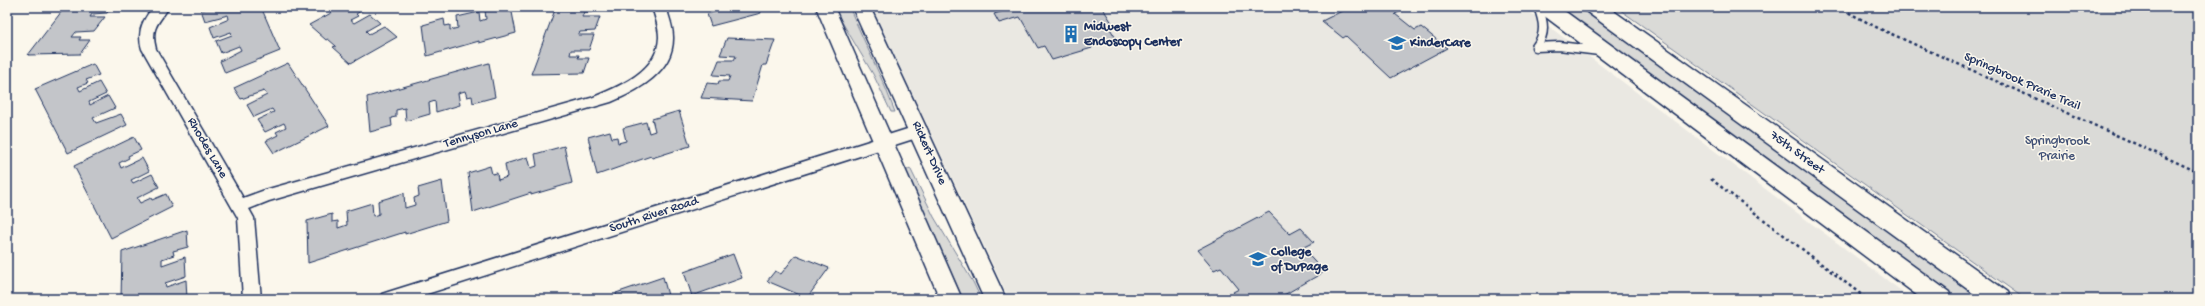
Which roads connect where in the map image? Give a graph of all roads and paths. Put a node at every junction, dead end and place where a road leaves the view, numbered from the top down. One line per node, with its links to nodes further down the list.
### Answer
1 (162, 7): 14 (street, Rhodes Lane)
2 (659, 7): 14 (street, Tennyson Lane)
3 (824, 7): 11 (street)
4 (862, 7): 10 (street, Rickert Drive)
5 (1538, 7): 9 (lane)
6 (1546, 7): 9 (main road)
7 (1594, 7): 21 (main road, 75th Street)
8 (1838, 7): 12 (path, Springbrook Prarie Trail)
9 (1607, 52): 20 (main road)
10 (920, 131): 11 (street, South River Road); 18 (street, Rickert Drive)
11 (883, 143): 16 (street, South River Road); 17 (street)
12 (2198, 172)
13 (1711, 179): 19 (path)
14 (240, 206): 15 (street, Rhodes Lane)
15 (252, 299)
16 (388, 299)
17 (951, 299)
18 (995, 299)
19 (1867, 299)
20 (1940, 299)
21 (1999, 299)

